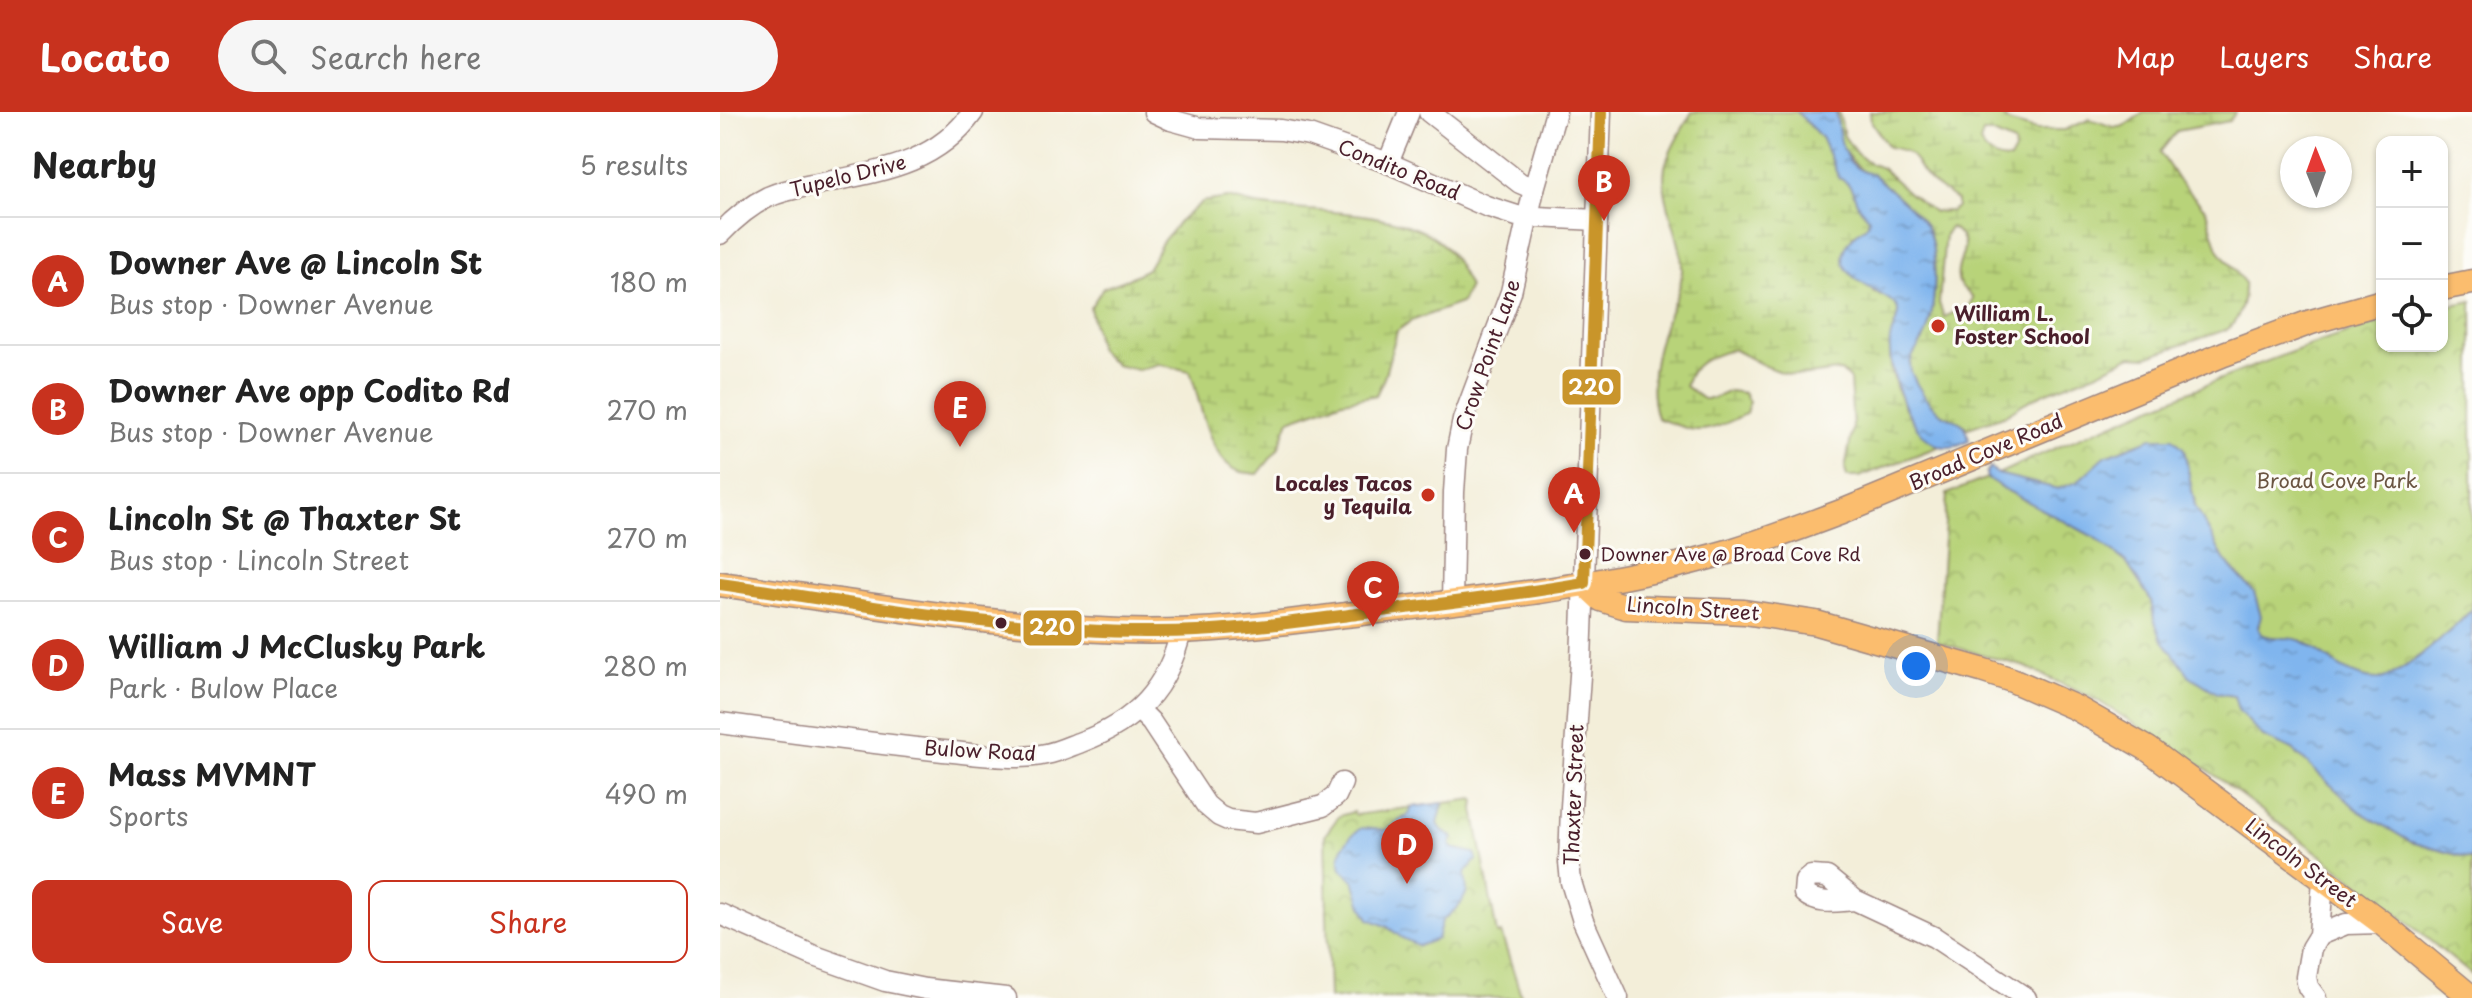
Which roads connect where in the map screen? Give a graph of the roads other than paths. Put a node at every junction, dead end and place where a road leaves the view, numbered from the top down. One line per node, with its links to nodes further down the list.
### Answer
1 (973, 112): 11 (street, Tupelo Drive)
2 (1154, 112): 7 (street, Condito Road)
3 (1409, 112): 7 (street)
4 (1429, 112): 8 (street)
5 (1556, 112): 8 (street, Crow Point Lane)
6 (1601, 112): 10 (street, Thaxter Street)
7 (1388, 163): 9 (street, Condito Road)
8 (1534, 189): 9 (street, Crow Point Lane)
9 (1528, 217): 10 (street, Condito Road); 17 (street, Crow Point Lane)
10 (1597, 220): 15 (street, Thaxter Street)
11 (720, 234)
12 (2472, 282): 13 (main road)
13 (2448, 287)
14 (2376, 304): 15 (main road, Broad Cove Road)
15 (1584, 583): 17 (main road); 22 (main road, Lincoln Street); 28 (street, Thaxter Street)
16 (720, 584): 18 (main road)
17 (1452, 603): 18 (main road)
18 (1181, 631): 19 (street, Bulow Road)
19 (1139, 710): 20 (street, Bulow Road); 21 (street)
20 (720, 723)
21 (1342, 783)
22 (2323, 879): 25 (main road, Lincoln Street); 26 (street)
23 (1855, 900): 29 (street)
24 (720, 914): 27 (street)
25 (2382, 923): 26 (street); 31 (main road, Lincoln Street)
26 (2319, 935): 30 (street)
27 (1006, 998)
28 (1618, 998)
29 (2026, 998)
30 (2316, 998)
31 (2472, 998)

